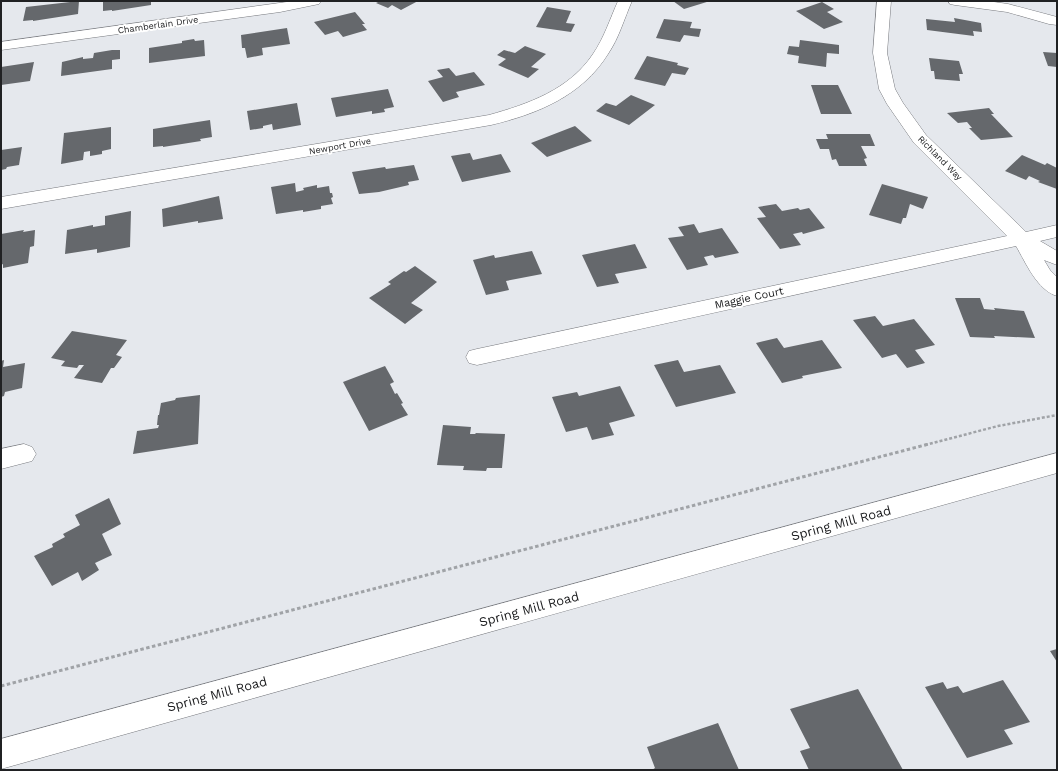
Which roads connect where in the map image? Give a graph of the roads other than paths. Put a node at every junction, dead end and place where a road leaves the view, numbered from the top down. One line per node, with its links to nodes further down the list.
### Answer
1 (314, 1): 6 (street, Chamberlain Drive)
2 (625, 1): 7 (street, Newport Drive)
3 (884, 1): 9 (street, Richland Way)
4 (955, 1): 5 (street)
5 (1054, 21)
6 (1, 46)
7 (1, 203)
8 (1057, 231): 9 (street, Maggie Court)
9 (1021, 238): 10 (street); 11 (street, Richland Way); 12 (street, Maggie Court)
10 (1057, 259)
11 (1057, 289)
12 (478, 357)
13 (24, 454): 14 (street)
14 (1, 459)
15 (1057, 463): 16 (street, Spring Mill Road)
16 (1, 754)

